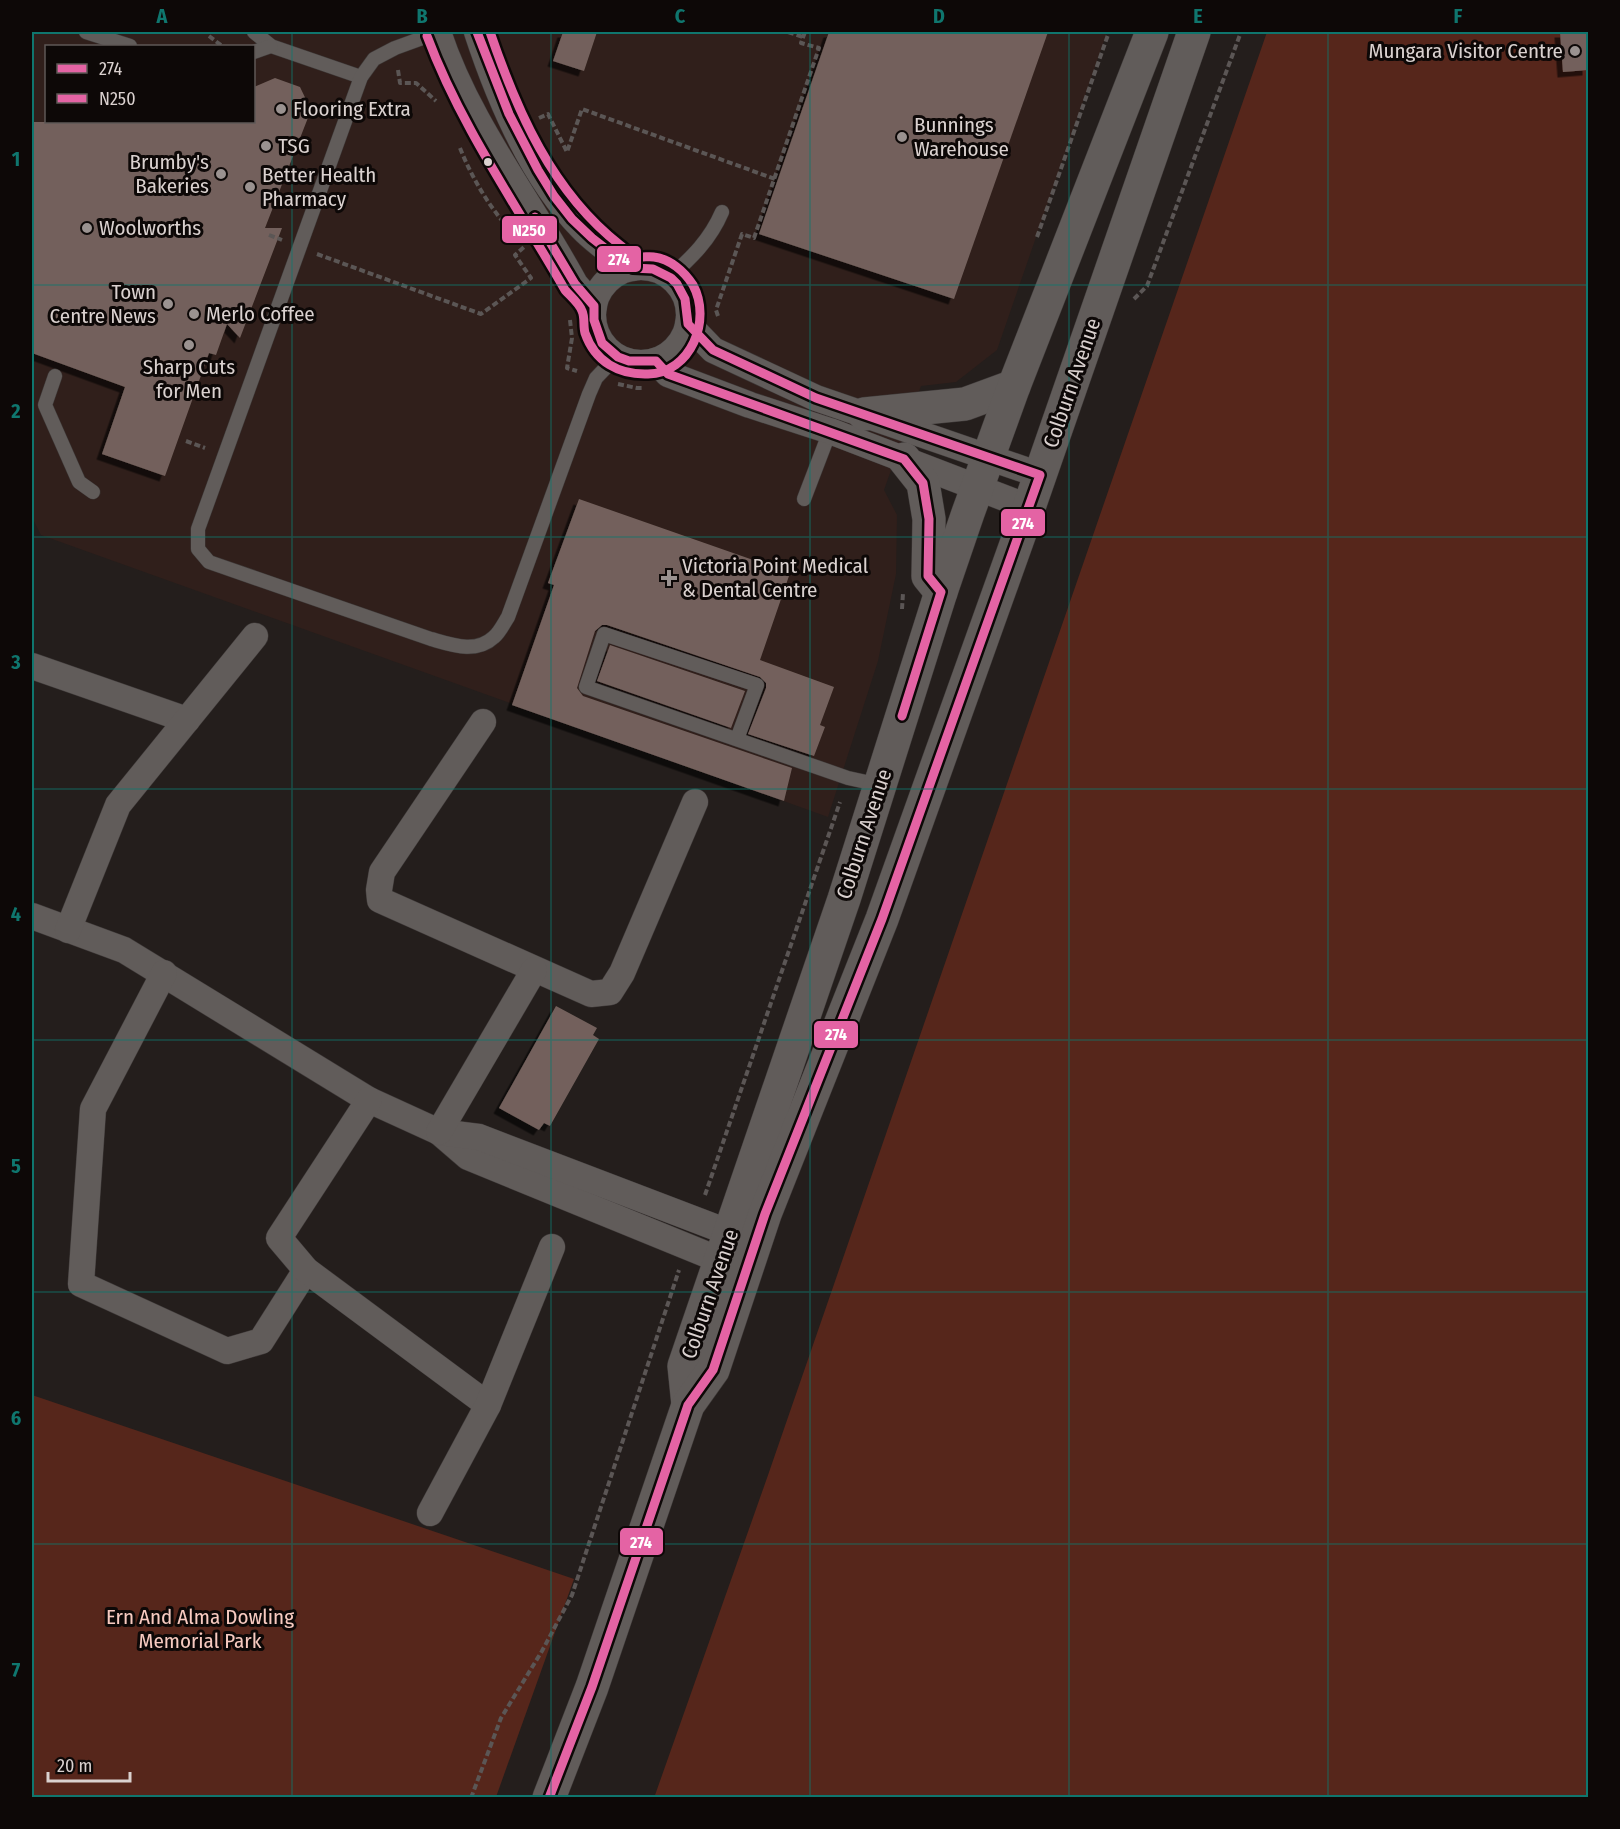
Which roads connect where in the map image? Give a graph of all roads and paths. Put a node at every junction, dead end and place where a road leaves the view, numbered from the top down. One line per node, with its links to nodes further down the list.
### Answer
1 (86, 32): 12 (lane)
2 (254, 32): 14 (lane)
3 (438, 32): 16 (lane); 26 (street)
4 (477, 32): 24 (street)
5 (788, 32): 10 (path)
6 (1109, 32): 21 (path)
7 (1152, 32): 33 (main road, Colburn Avenue)
8 (1194, 32): 38 (main road, Colburn Avenue)
9 (1241, 32): 27 (path)
10 (804, 34): 18 (path)
11 (209, 36): 13 (path)
12 (126, 45)
13 (221, 45)
14 (271, 46): 15 (lane); 16 (lane)
15 (255, 52)
16 (361, 77): 23 (lane)
17 (534, 120): 18 (path)
18 (775, 179): 28 (path)
19 (722, 212): 25 (lane)
20 (269, 235): 23 (path)
21 (1036, 240)
22 (524, 247): 23 (path)
23 (300, 248): 30 (lane)
24 (632, 268): 25 (street); 26 (street)
25 (670, 277): 29 (street)
26 (594, 306): 30 (street)
27 (1127, 307)
28 (719, 318)
29 (688, 324): 31 (street); 34 (street)
30 (616, 357): 31 (street)
31 (656, 361): 35 (street)
32 (55, 376): 40 (lane)
33 (1014, 386): 34 (main road); 36 (main road, Colburn Avenue)
34 (864, 414): 36 (street)
35 (830, 431): 37 (street); 41 (lane)
36 (988, 457): 38 (street); 39 (main road, Colburn Avenue)
37 (903, 459): 39 (street); 44 (main road)
38 (1040, 475): 42 (main road, Colburn Avenue)
39 (977, 488): 42 (street); 44 (main road, Colburn Avenue)
40 (93, 492)
41 (804, 499)
42 (1028, 507): 67 (main road, Colburn Avenue)
43 (903, 589): 45 (path)
44 (940, 592): 52 (main road, Colburn Avenue)
45 (902, 610)
46 (255, 636): 48 (street)
47 (32, 666): 48 (street)
48 (187, 720): 55 (street)
49 (483, 722): 56 (street)
50 (737, 739): 50 (lane); 51 (lane)
51 (848, 778): 52 (lane); 64 (path)
52 (880, 785): 67 (main road, Colburn Avenue)
53 (695, 802): 56 (street)
54 (32, 916): 55 (street)
55 (68, 930): 57 (street)
56 (534, 970): 59 (street)
57 (164, 973): 58 (street); 68 (street)
58 (369, 1100): 59 (street); 68 (street)
59 (439, 1132): 60 (street); 61 (street)
60 (509, 1148): 61 (street); 62 (street)
61 (501, 1172): 63 (street)
62 (581, 1175): 63 (street); 64 (street)
63 (572, 1199): 65 (street)
64 (697, 1220): 67 (street)
65 (687, 1247): 67 (street); 71 (path)
66 (552, 1248): 69 (street)
67 (738, 1252): 72 (main road, Colburn Avenue)
68 (306, 1270): 69 (street)
69 (488, 1405): 70 (street)
70 (430, 1513)
71 (471, 1797)
72 (549, 1797)

